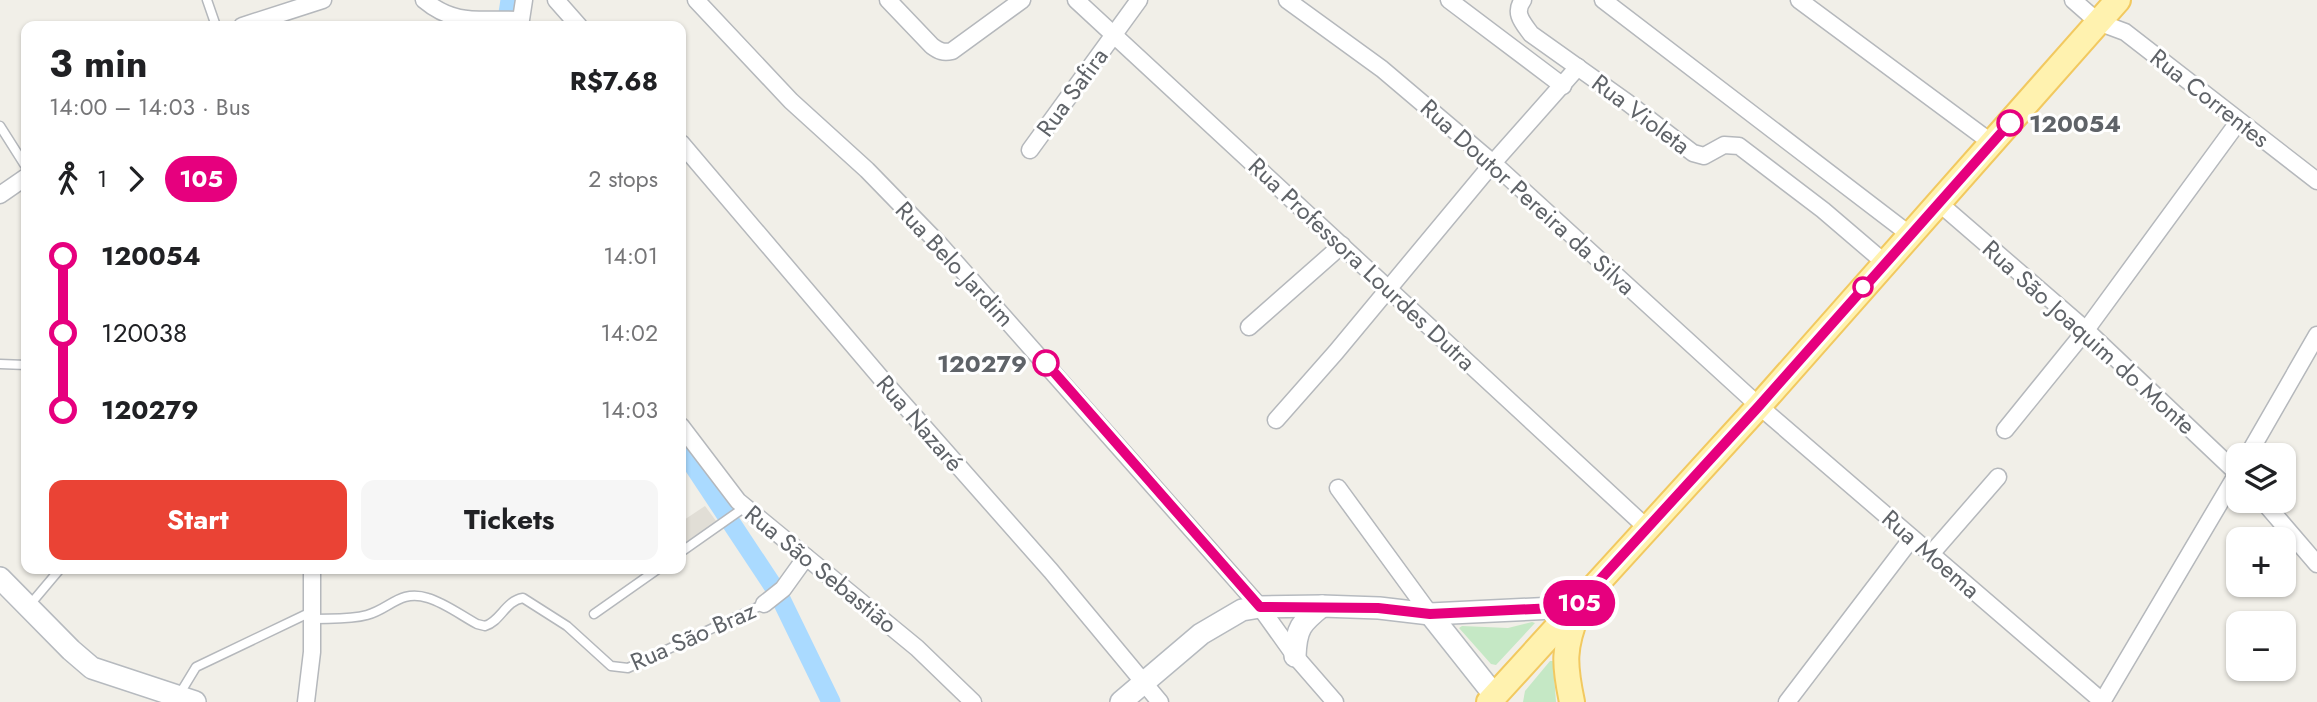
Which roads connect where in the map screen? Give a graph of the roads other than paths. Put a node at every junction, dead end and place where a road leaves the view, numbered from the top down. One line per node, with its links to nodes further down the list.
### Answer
1 (207, 0): 18 (lane)
2 (323, 0): 19 (street)
3 (424, 0): 20 (street)
4 (524, 0): 20 (street)
5 (556, 0): 21 (street)
6 (696, 0): 70 (street, Rua Belo Jardim)
7 (888, 0): 8 (street)
8 (1022, 0)
9 (1076, 0): 23 (street, Rua Professora Lourdes Dutra)
10 (1139, 0): 23 (street, Rua Safira)
11 (1287, 0): 31 (street, Rua Doutor Pereira da Silva)
12 (1449, 0): 24 (street)
13 (1523, 0): 24 (street, Rua Violeta)
14 (1603, 0): 36 (street)
15 (1799, 0): 27 (street)
16 (2073, 0): 22 (street, Rua Correntes)
17 (2118, 0): 22 (main road)
18 (214, 21)
19 (258, 21)
20 (512, 21)
21 (575, 21)
22 (2098, 22): 25 (street, Rua Correntes); 27 (main road)
23 (1114, 33): 29 (street, Rua Safira); 37 (street, Rua Professora Lourdes Dutra)
24 (1571, 77): 31 (street, Rua Violeta); 38 (street, Rua Violeta)
25 (2239, 121): 33 (street, Rua Correntes); 41 (street)
26 (0, 127): 30 (lane)
27 (1992, 143): 35 (main road)
28 (686, 149): 75 (street, Rua Nazaré)
29 (1030, 150)
30 (21, 159)
31 (1493, 163): 39 (street, Rua Violeta); 45 (street, Rua Doutor Pereira da Silva)
32 (21, 180): 34 (street)
33 (2317, 181)
34 (0, 195)
35 (1939, 203): 36 (main road); 41 (street, Rua São Joaquim do Monte)
36 (1909, 234): 38 (main road)
37 (1342, 245): 39 (street, Rua Professora Lourdes Dutra); 40 (street)
38 (1885, 263): 45 (main road)
39 (1388, 287): 46 (street, Rua Violeta); 56 (street, Rua Professora Lourdes Dutra)
40 (1249, 327)
41 (2087, 330): 47 (street); 50 (street, Rua São Joaquim do Monte)
42 (2317, 335): 49 (street)
43 (0, 364): 44 (lane)
44 (21, 365)
45 (1759, 406): 56 (main road); 57 (street, Rua Moema)
46 (1276, 420)
47 (2005, 430)
48 (686, 433): 54 (street, Rua São Sebastião)
49 (2255, 443)
50 (2226, 462)
51 (1998, 477): 59 (street)
52 (1338, 488): 72 (street)
53 (2226, 493): 86 (street)
54 (745, 507): 58 (lane); 60 (street, Rua São Sebastião)
55 (2273, 513): 61 (street)
56 (1647, 528): 66 (main road)
57 (1912, 538): 59 (street, Rua Moema); 85 (street)
58 (686, 548)
59 (1931, 554): 86 (street, Rua Moema)
60 (806, 557): 67 (street, Rua São Braz); 80 (street, Rua São Sebastião)
61 (2317, 564)
62 (56, 574): 69 (lane)
63 (312, 574): 73 (street)
64 (651, 574): 71 (lane)
65 (0, 578): 69 (street)
66 (1580, 602): 72 (street); 78 (main road); 84 (main road)
67 (764, 604): 73 (lane, Rua São Braz)
68 (1322, 606): 70 (street); 72 (street); 74 (street)
69 (28, 607): 76 (street)
70 (1260, 607): 74 (street, Rua Belo Jardim); 75 (street)
71 (594, 614)
72 (1430, 614): 78 (street)
73 (312, 615): 77 (lane, Rua São Braz); 79 (street)
74 (1295, 656): 83 (street, Rua Belo Jardim)
75 (1143, 683): 81 (street); 82 (street, Rua Nazaré)
76 (154, 696): 77 (street)
77 (187, 699)
78 (1496, 700)
79 (306, 702)
80 (973, 702)
81 (1121, 702)
82 (1160, 702)
83 (1335, 702)
84 (1572, 702)
85 (1787, 702)
86 (2102, 702)

